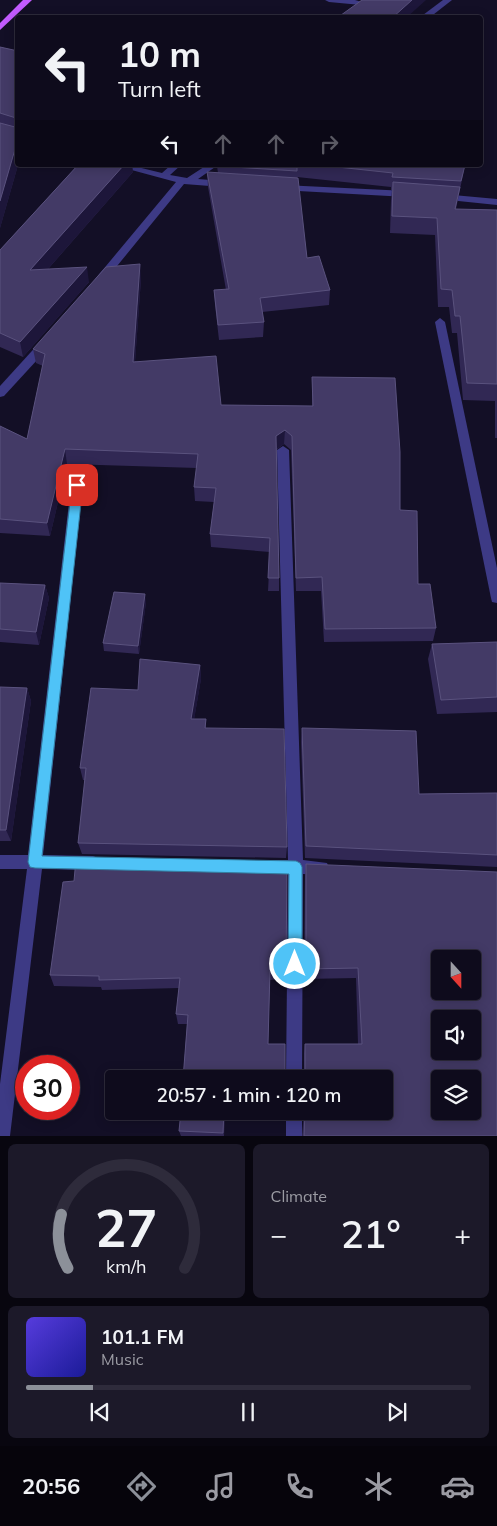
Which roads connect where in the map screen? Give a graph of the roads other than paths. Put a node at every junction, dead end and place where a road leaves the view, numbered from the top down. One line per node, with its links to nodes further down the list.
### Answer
1 (28, 0): 7 (main road)
2 (328, 0): 4 (street)
3 (448, 0): 6 (street)
4 (363, 2): 5 (street)
5 (350, 12)
6 (427, 15)
7 (0, 28)
8 (126, 167): 11 (street)
9 (174, 167): 11 (street)
10 (210, 167): 12 (street)
11 (163, 177): 12 (street)
12 (185, 182): 13 (street); 18 (street)
13 (237, 185)
14 (276, 187): 15 (street)
15 (413, 195)
16 (432, 196): 17 (street)
17 (497, 202)
18 (93, 288)
19 (440, 322): 24 (street)
20 (50, 338): 21 (street)
21 (0, 394)
22 (283, 450): 30 (street)
23 (77, 485): 27 (street)
24 (491, 533): 25 (street)
25 (497, 598)
26 (0, 862): 27 (street)
27 (35, 862): 28 (street); 34 (street)
28 (102, 863)
29 (257, 867): 30 (street)
30 (296, 867): 31 (street); 32 (street)
31 (334, 869)
32 (294, 1070)
33 (294, 1120): 35 (street)
34 (2, 1136)
35 (294, 1136)

